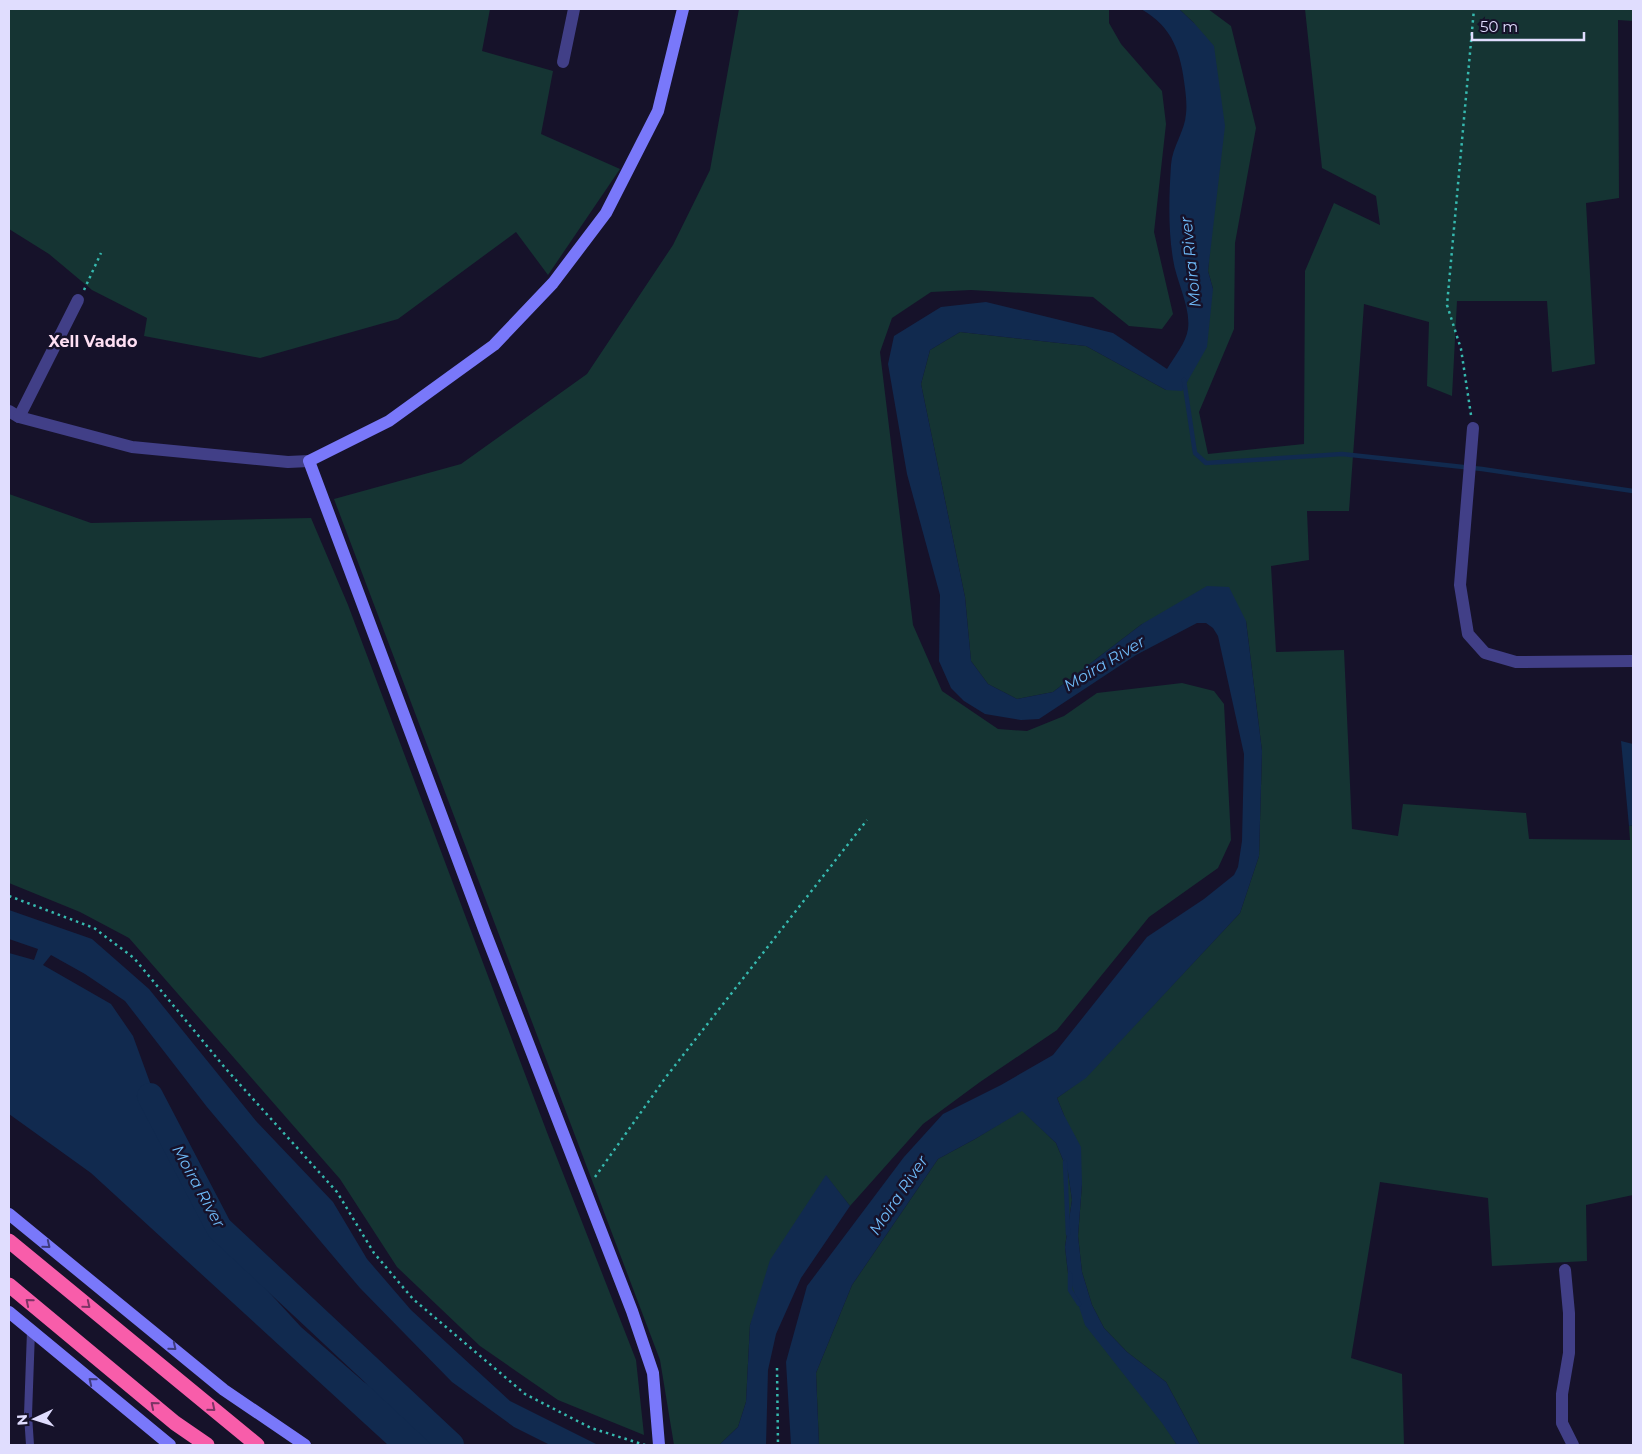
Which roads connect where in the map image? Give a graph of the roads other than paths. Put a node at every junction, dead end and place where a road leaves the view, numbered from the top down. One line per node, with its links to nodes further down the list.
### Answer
1 (574, 9): 3 (street)
2 (683, 9): 7 (street)
3 (563, 62)
4 (78, 300): 5 (street)
5 (14, 414): 7 (street)
6 (1473, 428): 8 (street)
7 (309, 461): 20 (street)
8 (1633, 661)
9 (9, 1214): 19 (street, one-way to 19)
10 (9, 1241): 18 (highway, one-way to 18)
11 (1565, 1270): 21 (street)
12 (9, 1285): 17 (highway, one-way to 12)
13 (9, 1312): 14 (street)
14 (31, 1331): 15 (lane); 16 (street, one-way to 14)
15 (30, 1445)
16 (170, 1445)
17 (207, 1445)
18 (256, 1445)
19 (305, 1445)
20 (659, 1445)
21 (1573, 1445)

